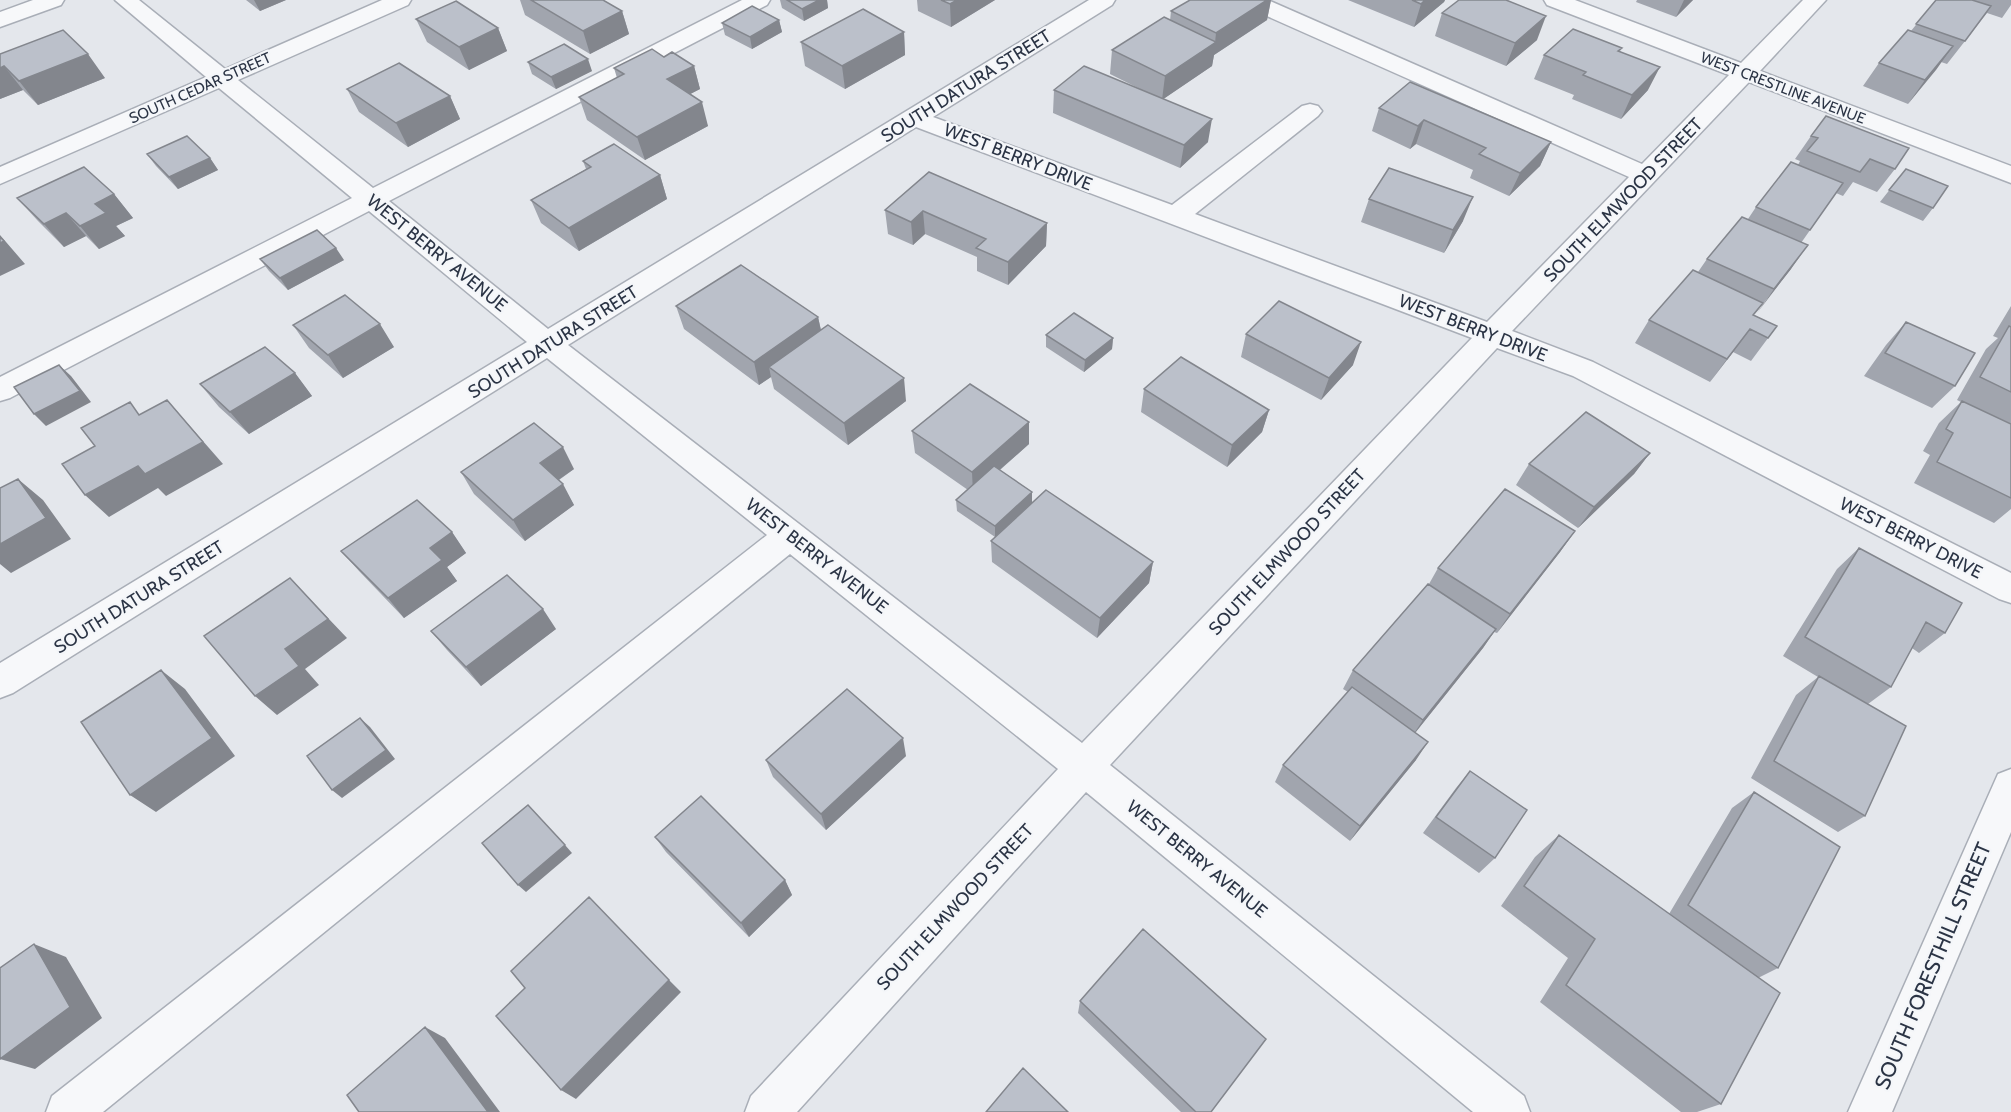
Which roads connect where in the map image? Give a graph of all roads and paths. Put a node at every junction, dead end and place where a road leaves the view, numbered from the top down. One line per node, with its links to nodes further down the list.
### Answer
1 (53, 0): 9 (street)
2 (126, 0): 11 (street, WEST BERRY AVENUE)
3 (400, 0): 11 (street, SOUTH CEDAR STREET)
4 (759, 0): 17 (street)
5 (1104, 0): 13 (street, SOUTH DATURA STREET)
6 (1250, 0): 16 (street)
7 (1555, 0): 10 (street, WEST CRESTLINE AVENUE)
8 (1815, 0): 10 (street, SOUTH ELMWOOD STREET)
9 (0, 20)
10 (1744, 73): 14 (street, WEST CRESTLINE AVENUE); 16 (street, SOUTH ELMWOOD STREET)
11 (222, 78): 15 (street, SOUTH CEDAR STREET); 17 (street, WEST BERRY AVENUE)
12 (1310, 111): 18 (street)
13 (914, 118): 18 (street, WEST BERRY DRIVE); 20 (street, SOUTH DATURA STREET)
14 (2011, 175)
15 (0, 176)
16 (1648, 176): 19 (street, SOUTH ELMWOOD STREET)
17 (371, 200): 20 (street, WEST BERRY AVENUE); 21 (street)
18 (1175, 216): 19 (street, WEST BERRY DRIVE)
19 (1492, 336): 23 (street, WEST BERRY DRIVE); 25 (street, SOUTH ELMWOOD STREET)
20 (549, 345): 22 (street, WEST BERRY AVENUE); 24 (street, SOUTH DATURA STREET)
21 (0, 390)
22 (791, 535): 25 (street, WEST BERRY AVENUE); 27 (street)
23 (2011, 588)
24 (0, 682)
25 (1084, 767): 28 (street, SOUTH ELMWOOD STREET); 29 (street, WEST BERRY AVENUE)
26 (2011, 787): 30 (street, SOUTH FORESTHILL STREET)
27 (68, 1112)
28 (767, 1112)
29 (1508, 1112)
30 (1870, 1112)

